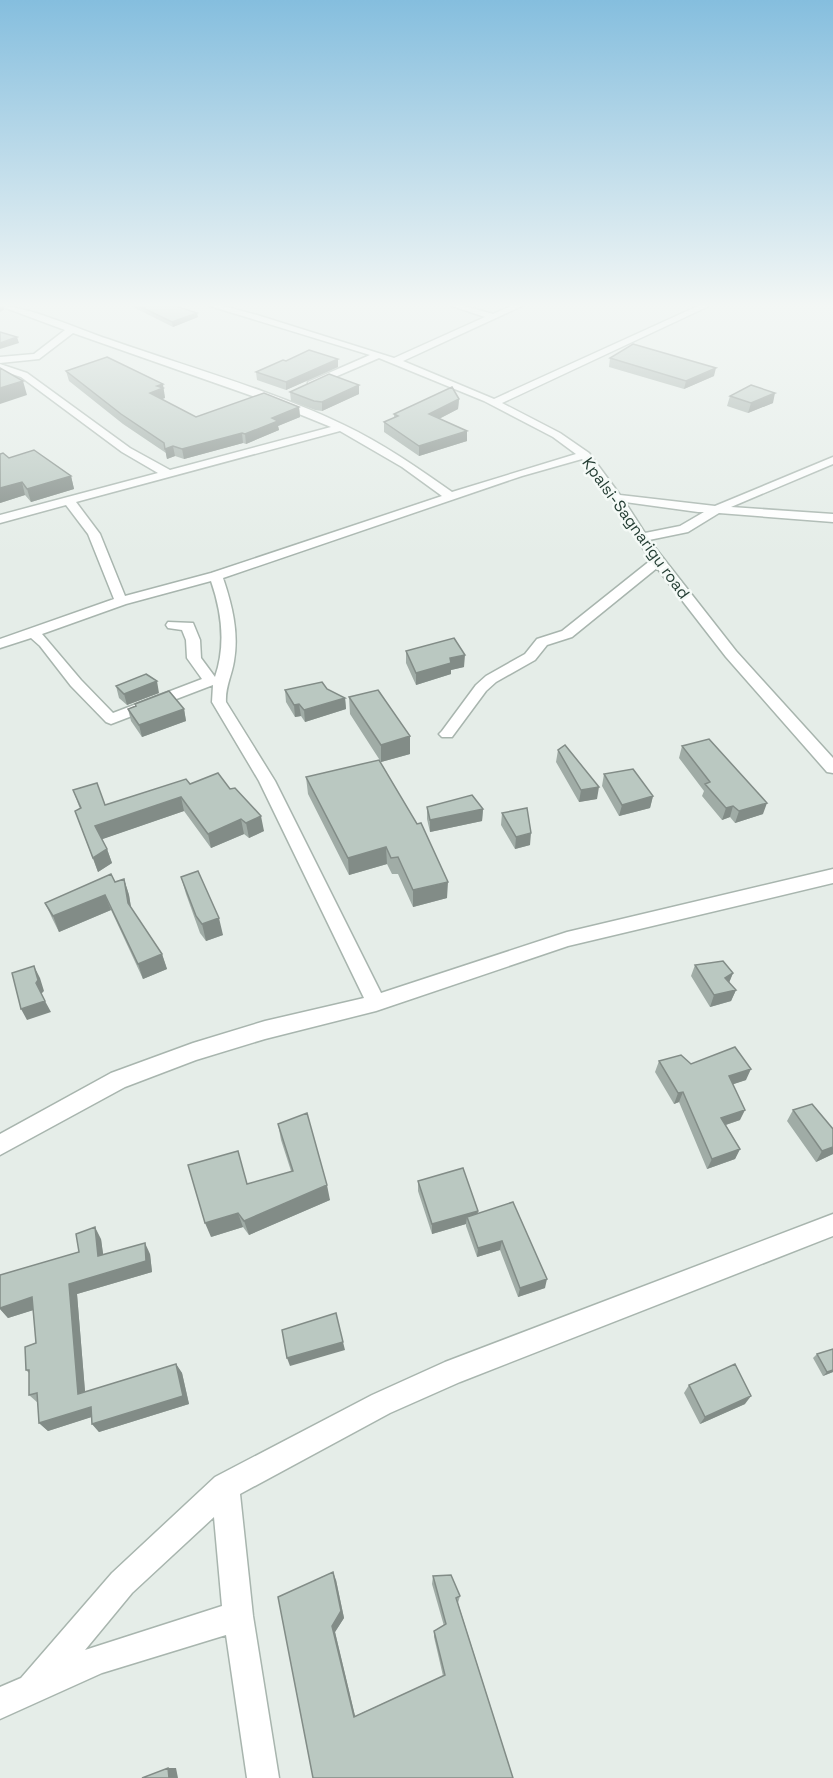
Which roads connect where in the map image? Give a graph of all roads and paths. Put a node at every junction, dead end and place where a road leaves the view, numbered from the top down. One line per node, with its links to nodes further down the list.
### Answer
1 (43, 389): 9 (street)
2 (254, 389): 6 (street)
3 (463, 389): 5 (street, Kpalsi-Sagnarigu road)
4 (523, 389): 5 (street)
5 (495, 402): 7 (street, Kpalsi-Sagnarigu road)
6 (341, 427): 9 (street); 10 (street)
7 (585, 455): 10 (street); 11 (street, Kpalsi-Sagnarigu road)
8 (833, 460): 13 (street)
9 (167, 473): 12 (street)
10 (450, 496): 18 (street)
11 (618, 498): 13 (street); 16 (street, Kpalsi-Sagnarigu road)
12 (68, 500): 15 (street); 19 (street)
13 (716, 509): 14 (street); 16 (street)
14 (833, 518)
15 (0, 519)
16 (640, 537): 17 (street, Kpalsi-Sagnarigu road)
17 (658, 561): 23 (street); 24 (street, Kpalsi-Sagnarigu road)
18 (216, 576): 19 (street); 26 (street)
19 (122, 601): 21 (street)
20 (172, 625): 21 (street)
21 (32, 632): 22 (street)
22 (0, 644)
23 (447, 734)
24 (833, 768)
25 (833, 876): 26 (street)
26 (376, 1003): 27 (street)
27 (0, 1145)
28 (833, 1225): 29 (street)
29 (225, 1487): 30 (street); 31 (street)
30 (238, 1616): 31 (street); 33 (street)
31 (32, 1688): 32 (street)
32 (0, 1703)
33 (263, 1778)

